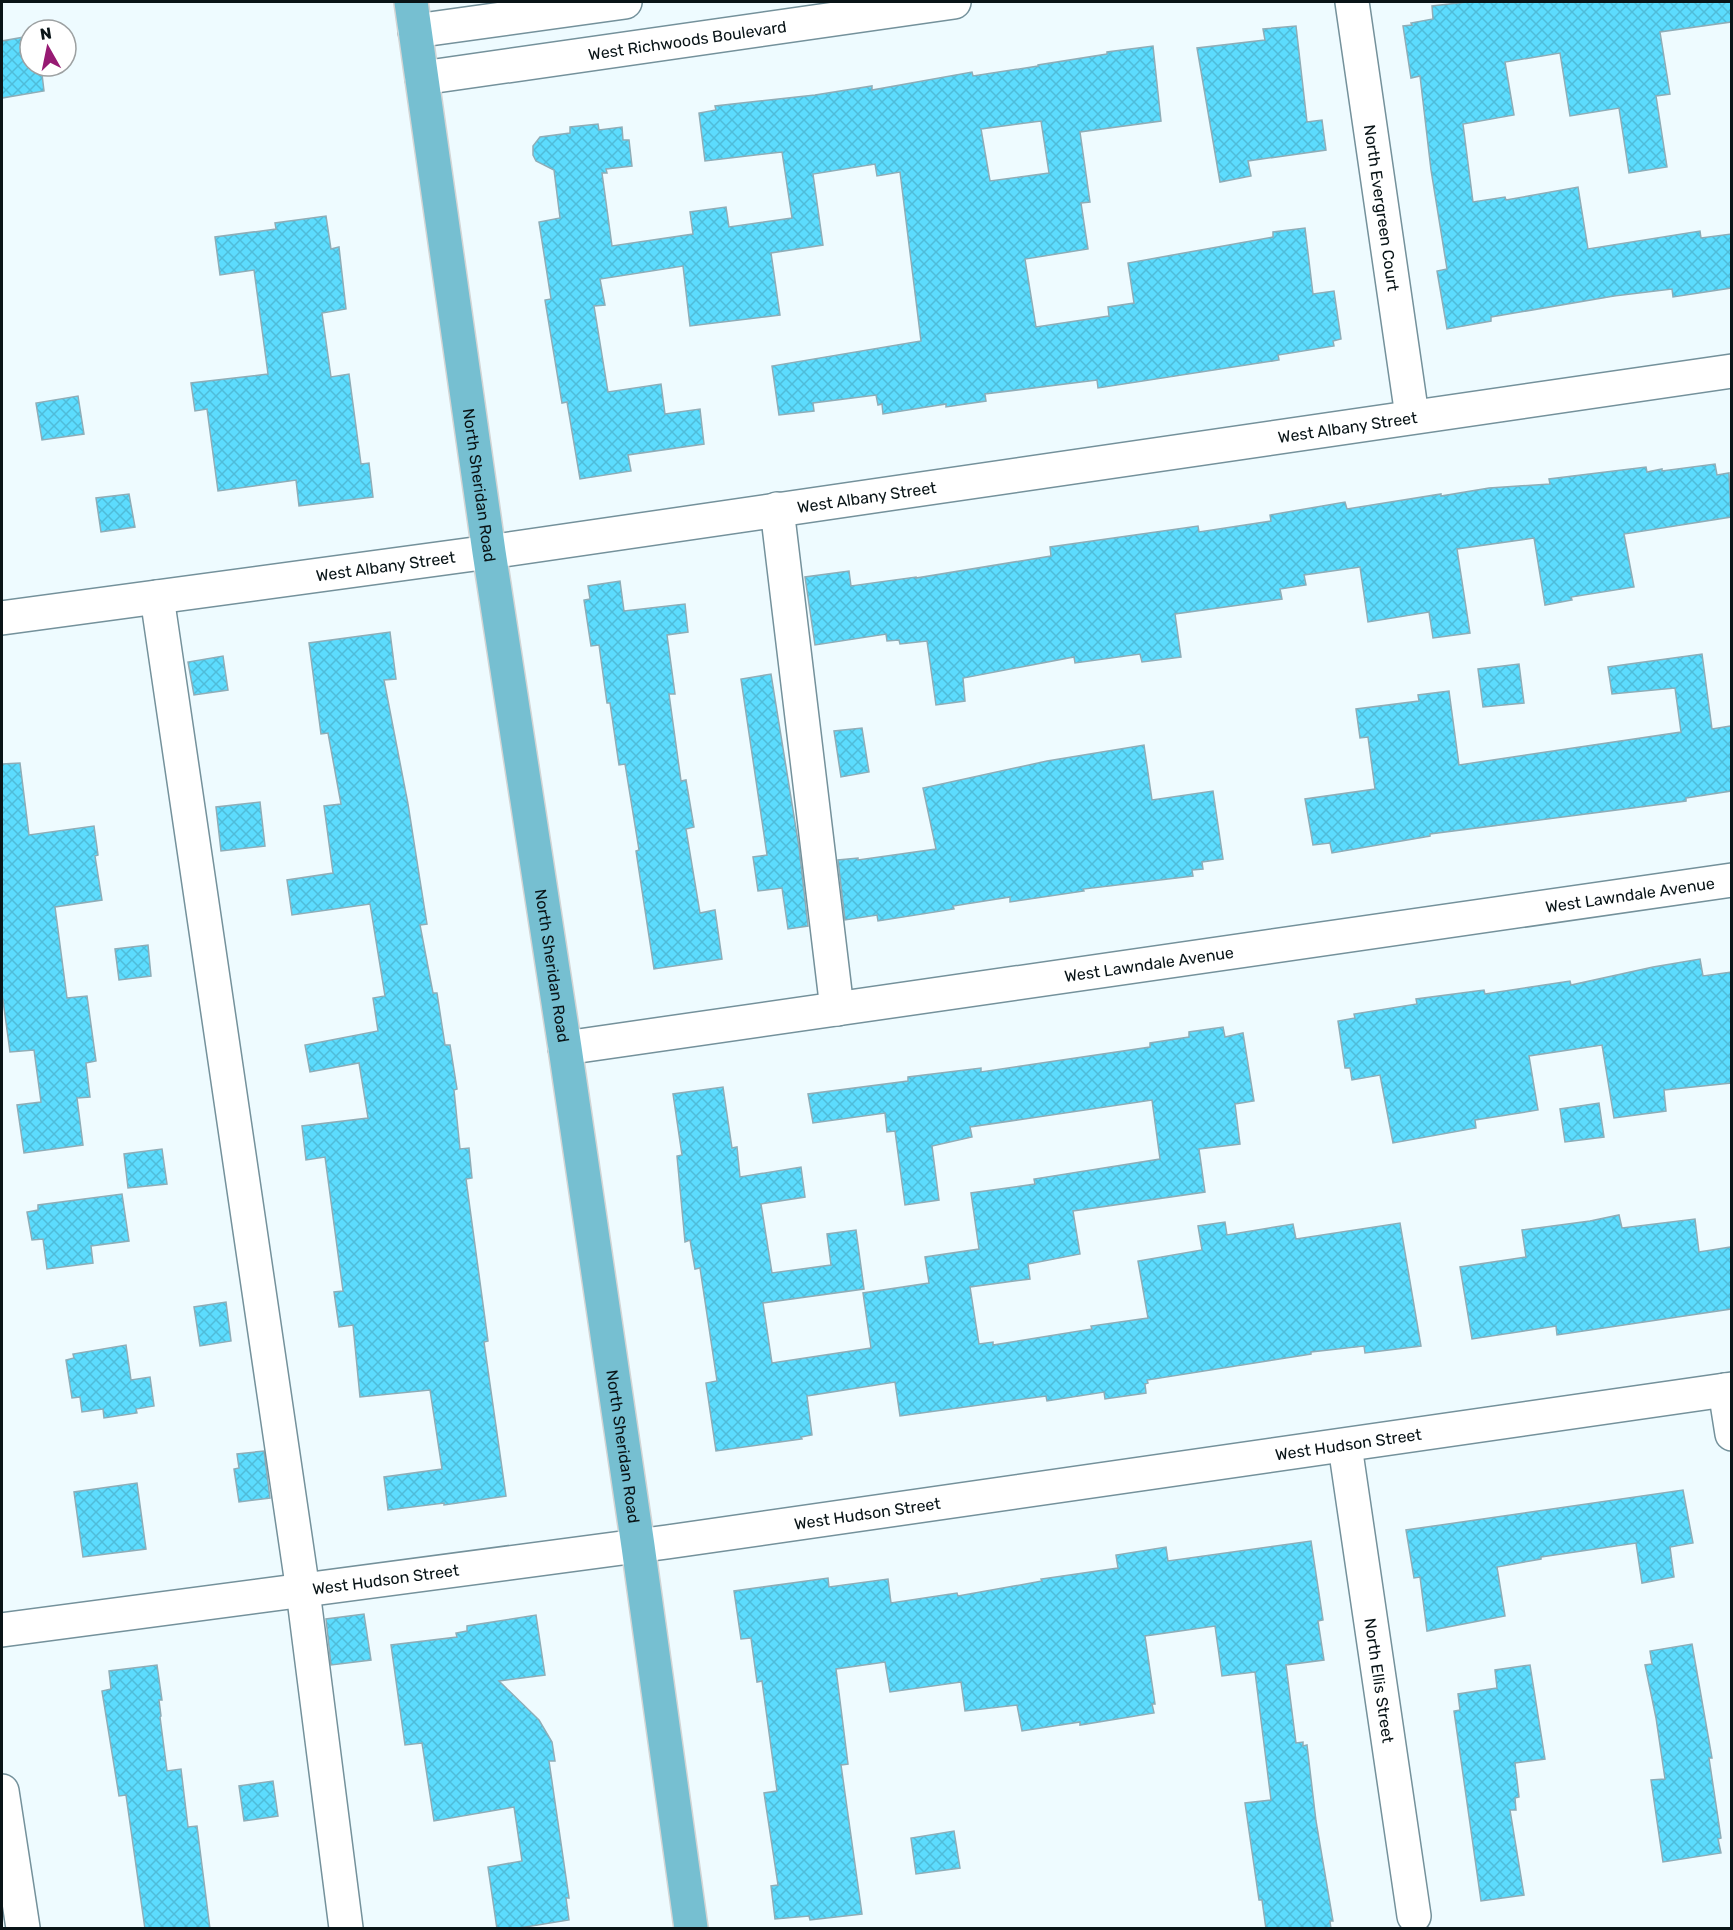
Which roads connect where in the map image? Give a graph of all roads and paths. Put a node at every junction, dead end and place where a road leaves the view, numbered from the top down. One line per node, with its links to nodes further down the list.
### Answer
1 (625, 2): 4 (street)
2 (954, 2): 5 (street, West Richwoods Boulevard)
3 (1352, 2): 7 (street, North Evergreen Court)
4 (413, 16): 5 (main road, North Sheridan Road)
5 (422, 78): 9 (main road, North Sheridan Road)
6 (1731, 371): 7 (street, West Albany Street)
7 (1412, 416): 8 (street, West Albany Street)
8 (777, 509): 9 (street, West Albany Street); 13 (street)
9 (489, 552): 10 (street, West Albany Street); 14 (main road, North Sheridan Road)
10 (157, 597): 11 (street, West Albany Street); 19 (street)
11 (2, 618)
12 (1731, 880): 13 (street, West Lawndale Avenue)
13 (837, 1009): 14 (street, West Lawndale Avenue)
14 (565, 1048): 18 (main road, North Sheridan Road)
15 (1728, 1390): 16 (street); 17 (street, West Hudson Street)
16 (1731, 1434)
17 (1345, 1446): 18 (street, West Hudson Street); 22 (street, North Ellis Street)
18 (638, 1546): 19 (street, West Hudson Street); 25 (main road, North Sheridan Road)
19 (303, 1590): 20 (street, West Hudson Street); 24 (street)
20 (2, 1630)
21 (2, 1791): 23 (street)
22 (1414, 1916)
23 (23, 1929)
24 (346, 1929)
25 (691, 1929)

